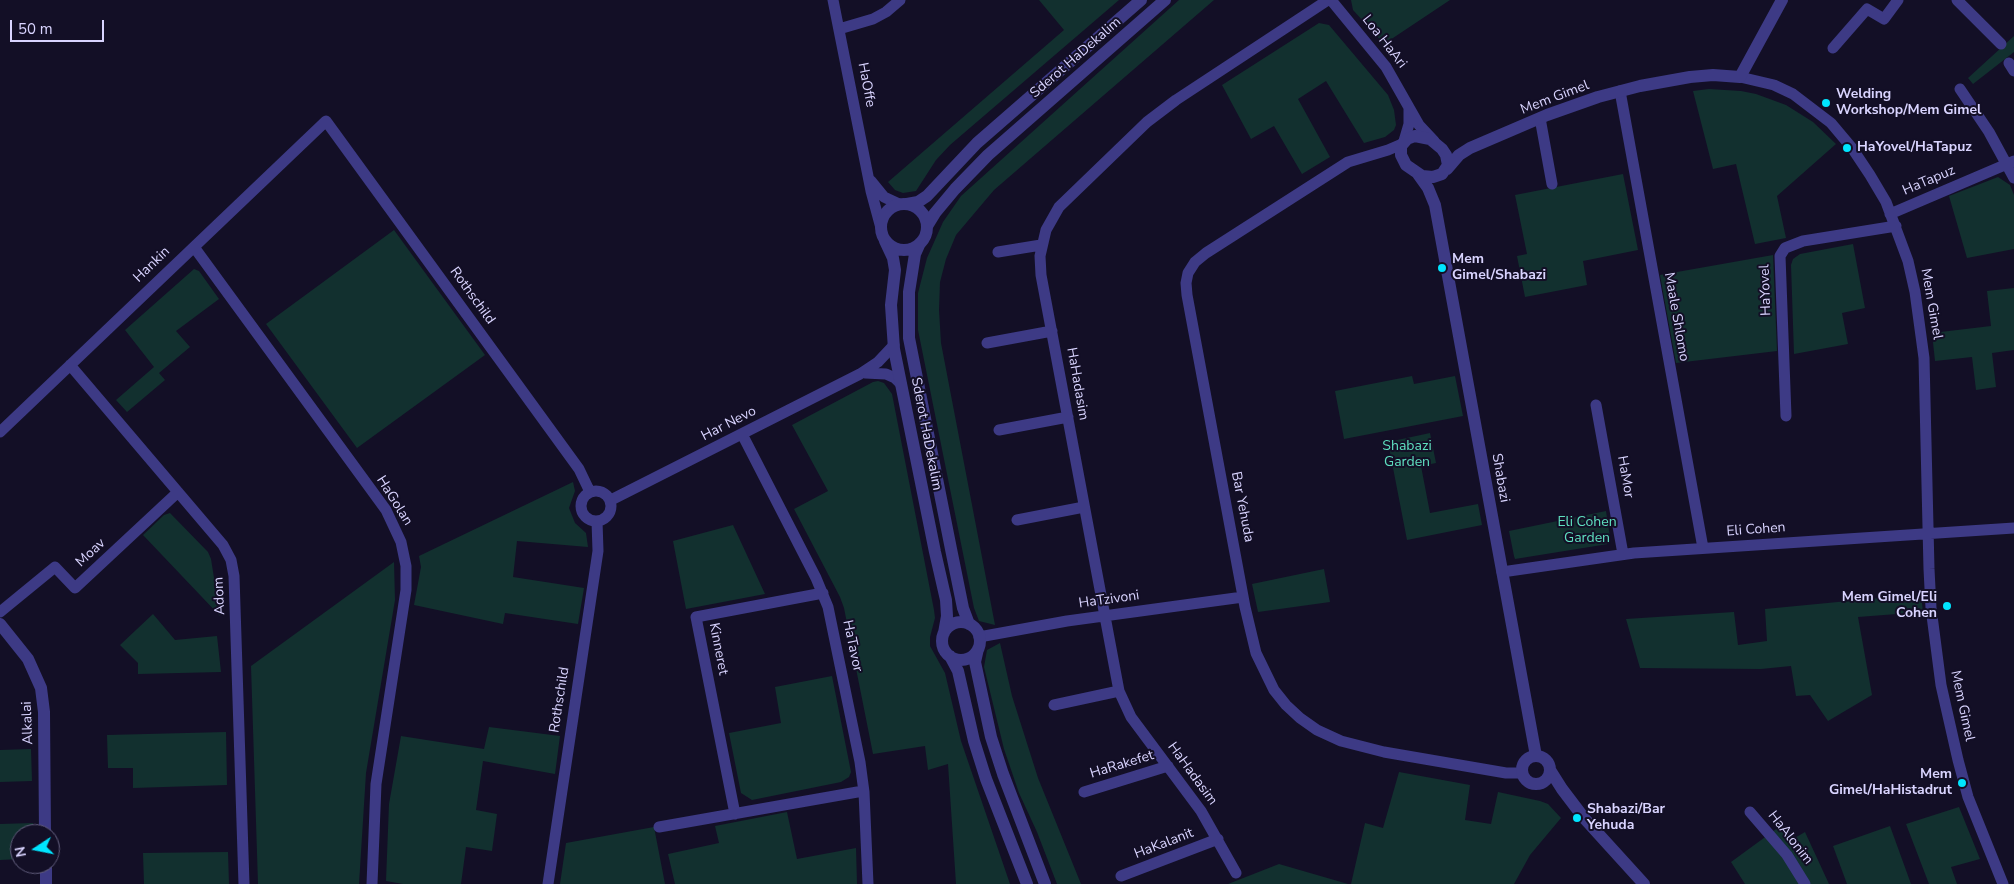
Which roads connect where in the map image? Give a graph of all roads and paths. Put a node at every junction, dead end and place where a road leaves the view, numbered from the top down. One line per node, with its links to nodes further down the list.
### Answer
1 (833, 0): 9 (street, HaOffe)
2 (900, 0): 9 (street)
3 (1141, 0): 29 (street, Sderot HaDekalim)
4 (1165, 0): 32 (street, Sderot HaDekalim)
5 (1329, 0): 15 (street, Loa HaAri); 37 (street, HaHadasim)
6 (1782, 0): 12 (street)
7 (1898, 0): 11 (street)
8 (1956, 0): 10 (street)
9 (839, 29): 26 (street, HaOffe)
10 (2001, 44)
11 (1833, 48)
12 (1740, 77): 14 (street, Mem Gimel); 31 (street, Mem Gimel)
13 (1960, 89): 22 (street)
14 (1620, 91): 16 (street, Mem Gimel); 60 (street, Maale Shlomo)
15 (1408, 105): 18 (street); 19 (street, Loa HaAri)
16 (1540, 118): 20 (street, Mem Gimel); 28 (street)
17 (326, 121): 38 (street, Hankin); 53 (street, Rothschild)
18 (1403, 142): 19 (street); 21 (street, Bar Yehuda); 23 (street)
19 (1437, 144): 20 (street, Mem Gimel); 24 (street)
20 (1473, 146): 24 (street, Mem Gimel)
21 (1368, 155): 23 (street, Bar Yehuda); 64 (street, Bar Yehuda)
22 (2010, 162): 27 (street); 31 (street, HaTapuz)
23 (1406, 165): 25 (street)
24 (1445, 171): 25 (street); 30 (street, Shabazi)
25 (1418, 174): 30 (street, Shabazi)
26 (869, 176): 29 (street, HaOffe); 34 (street, HaOffe)
27 (2014, 178)
28 (1552, 184)
29 (903, 204): 32 (street); 34 (street)
30 (1435, 205): 62 (street, Shabazi)
31 (1890, 214): 33 (street, Mem Gimel)
32 (926, 226): 36 (street)
33 (1896, 226): 47 (street, HaYovel); 59 (street, Mem Gimel)
34 (881, 228): 35 (street)
35 (886, 241): 36 (street); 42 (street, Sderot HaDekalim)
36 (920, 243): 68 (street, Sderot HaDekalim)
37 (1041, 245): 39 (street); 40 (street, HaHadasim)
38 (194, 247): 43 (street, Hankin); 90 (street, HaGolan)
39 (998, 252)
40 (1052, 330): 41 (street); 48 (street, HaHadasim)
41 (987, 343)
42 (894, 345): 44 (street, Har Nevo); 45 (street, Sderot HaDekalim)
43 (70, 365): 50 (street, Hankin); 52 (street, Adom)
44 (860, 374): 45 (street, Har Nevo); 51 (street, Har Nevo)
45 (901, 384): 69 (street, Sderot HaDekalim)
46 (1596, 405): 61 (street, HaMor)
47 (1786, 416)
48 (1068, 417): 49 (street); 55 (street, HaHadasim)
49 (999, 430)
50 (0, 432)
51 (742, 434): 54 (street, Har Nevo); 63 (street, HaTavor)
52 (178, 492): 65 (street, Moav); 89 (street, Adom)
53 (590, 492): 54 (street); 57 (street)
54 (610, 500): 57 (street)
55 (1084, 507): 56 (street); 66 (street, HaHadasim)
56 (1017, 520)
57 (597, 521): 91 (street, Rothschild)
58 (2014, 528): 59 (street, Eli Cohen)
59 (1928, 534): 60 (street, Eli Cohen); 97 (street, Mem Gimel)
60 (1704, 548): 61 (street, Eli Cohen)
61 (1623, 554): 62 (street, Eli Cohen)
62 (1502, 572): 74 (street, Shabazi)
63 (823, 593): 79 (street, HaTavor); 83 (street, Kinneret)
64 (1243, 597): 66 (street, HaTzivoni); 77 (street, Bar Yehuda)
65 (0, 612)
66 (1104, 615): 70 (street, HaTzivoni); 72 (street, HaHadasim)
67 (0, 624): 84 (street, Alkalai)
68 (969, 624): 69 (street); 70 (street, Sderot HaDekalim)
69 (944, 633): 71 (street, Sderot HaDekalim)
70 (979, 643): 71 (street); 94 (street)
71 (950, 656): 93 (street, Sderot HaDekalim)
72 (1119, 691): 73 (street); 75 (street, HaHadasim)
73 (1054, 705)
74 (1536, 756): 76 (street); 77 (street)
75 (1168, 766): 80 (street, HaRakefet); 86 (street, HaHadasim)
76 (1550, 770): 78 (street); 81 (street)
77 (1522, 773): 78 (street)
78 (1536, 784): 81 (street)
79 (863, 791): 83 (street); 92 (street, HaTavor)
80 (1084, 792)
81 (1569, 799): 95 (street)
82 (1750, 812): 96 (street, HaAlonim)
83 (735, 814): 85 (street)
84 (45, 824)
85 (659, 827)
86 (1218, 839): 87 (street, HaHadasim); 88 (street, HaKalanit)
87 (1236, 873)
88 (1121, 876)
89 (244, 884)
90 (372, 884)
91 (548, 884)
92 (868, 884)
93 (1027, 884)
94 (1045, 884)
95 (1644, 884)
96 (1805, 884)
97 (2002, 884)

